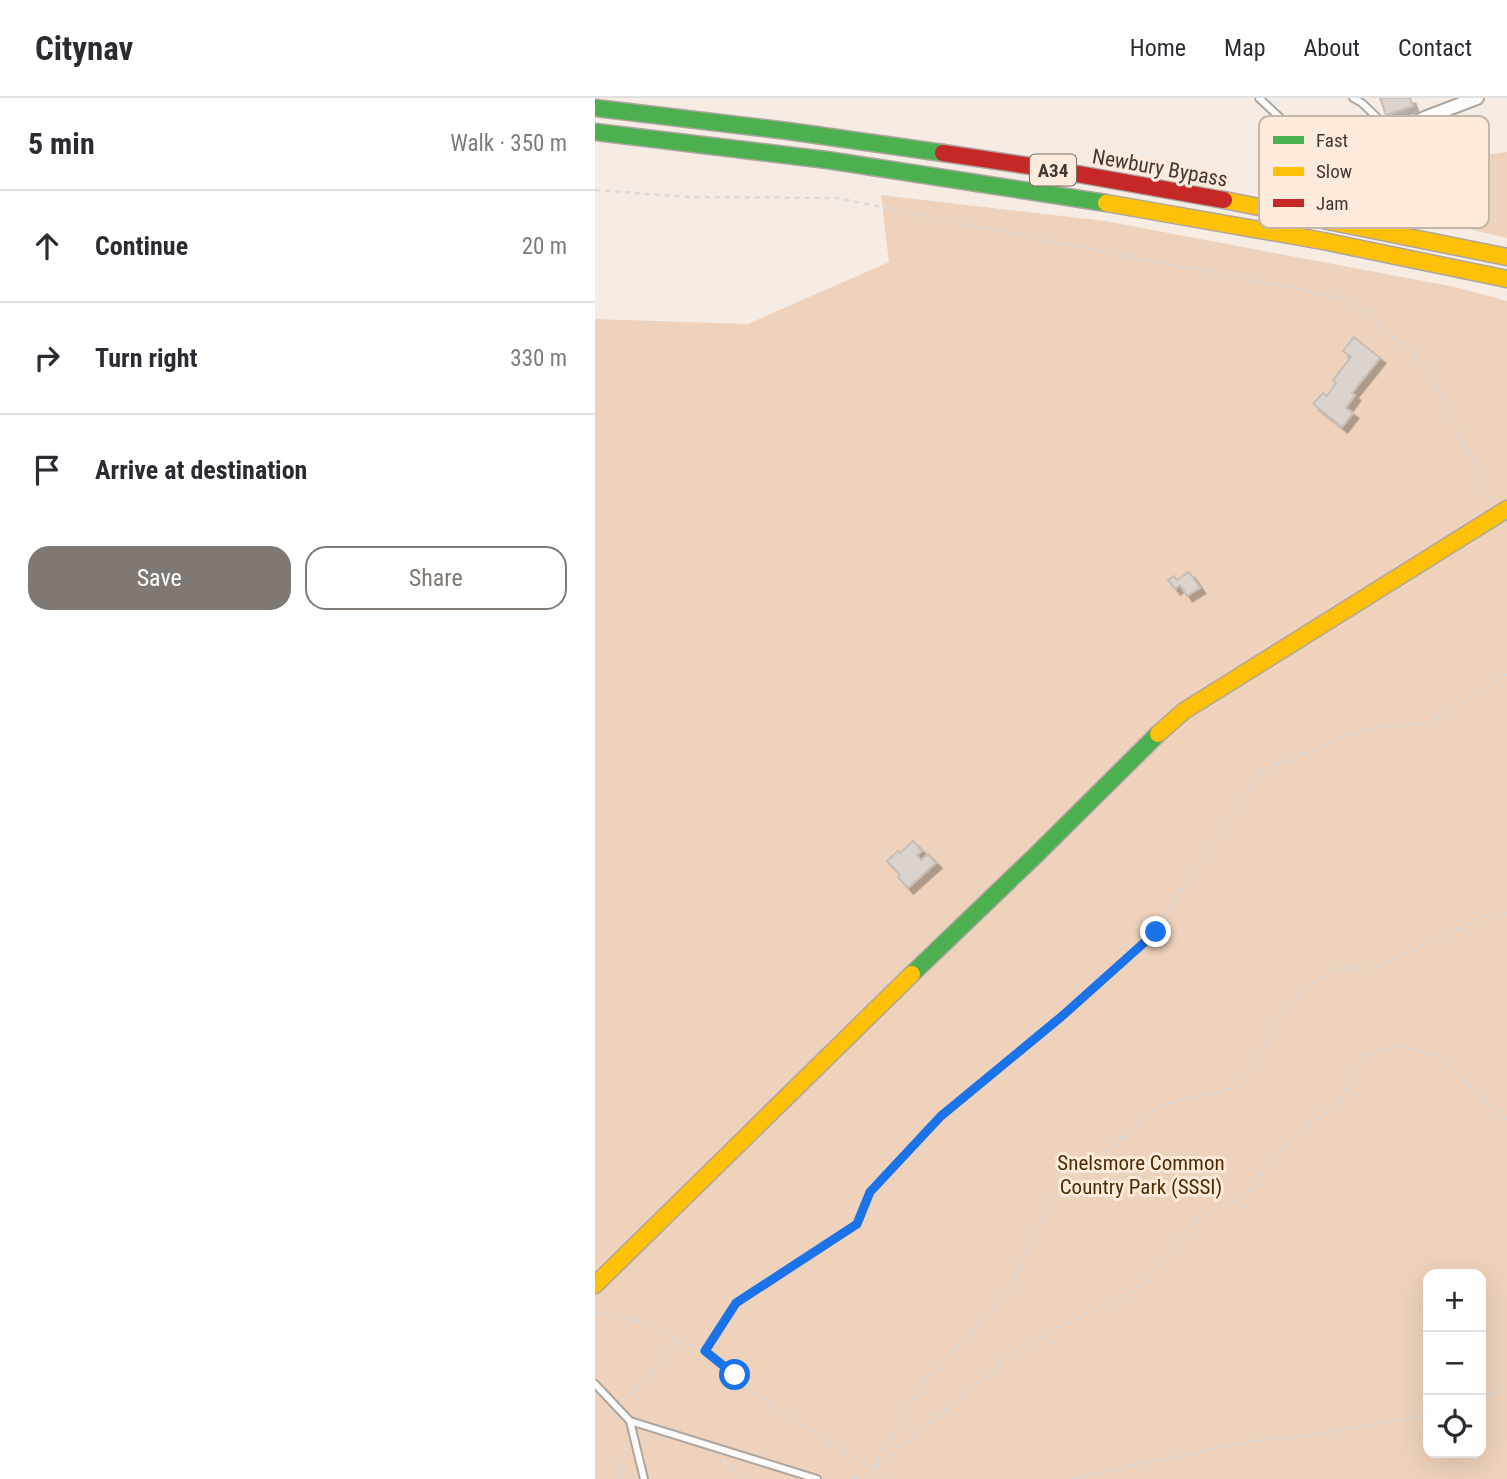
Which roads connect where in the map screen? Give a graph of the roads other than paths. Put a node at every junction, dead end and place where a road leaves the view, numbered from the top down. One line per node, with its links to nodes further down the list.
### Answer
1 (1259, 98): 5 (lane)
2 (1353, 98): 6 (lane)
3 (1477, 98): 7 (street)
4 (595, 108): 9 (main road, Newbury Bypass / A34)
5 (1278, 116)
6 (1376, 116)
7 (1430, 116)
8 (595, 132): 12 (main road, Newbury Bypass / A34)
9 (1259, 207)
10 (1367, 228): 11 (main road, Newbury Bypass / A34)
11 (1507, 257)
12 (1507, 279)
13 (1503, 512): 14 (main road)
14 (595, 1285)
15 (595, 1384): 16 (lane)
16 (630, 1421): 17 (lane); 18 (lane)
17 (644, 1479)
18 (817, 1479)

